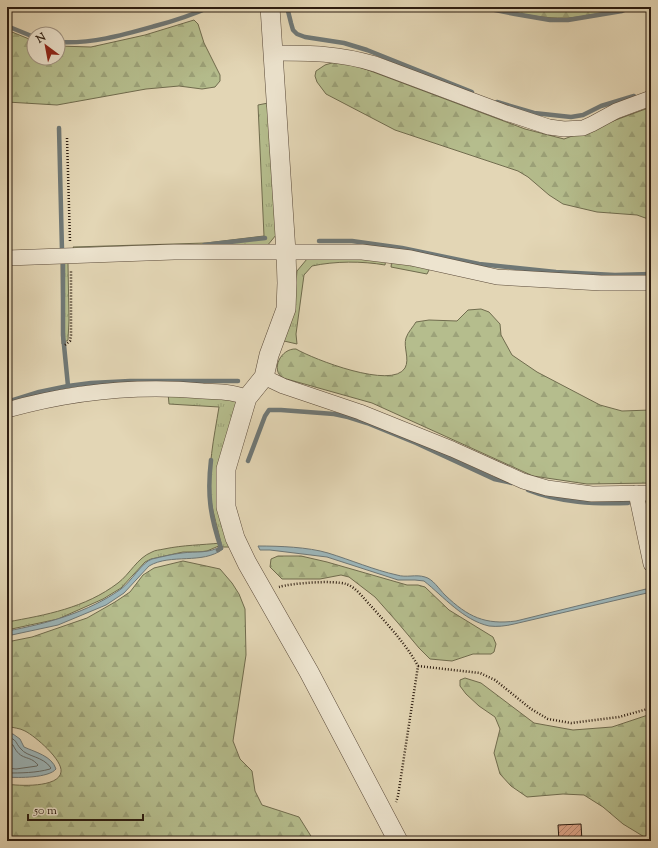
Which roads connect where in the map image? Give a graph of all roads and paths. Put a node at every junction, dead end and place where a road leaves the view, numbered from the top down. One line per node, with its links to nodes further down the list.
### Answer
1 (270, 7): 2 (street)
2 (273, 53): 3 (street); 5 (street)
3 (651, 98)
4 (67, 138): 6 (path)
5 (286, 252): 6 (street); 8 (street); 10 (street)
6 (71, 255): 7 (street); 9 (path)
7 (7, 258)
8 (651, 283)
9 (65, 345)
10 (264, 377): 11 (street); 13 (street)
11 (247, 398): 12 (street); 16 (street)
12 (7, 410)
13 (636, 493): 14 (street); 15 (street)
14 (651, 493)
15 (651, 564)
16 (264, 593): 17 (path); 19 (street)
17 (418, 666): 18 (path); 19 (path)
18 (651, 708)
19 (388, 820): 20 (street)
20 (398, 841)

